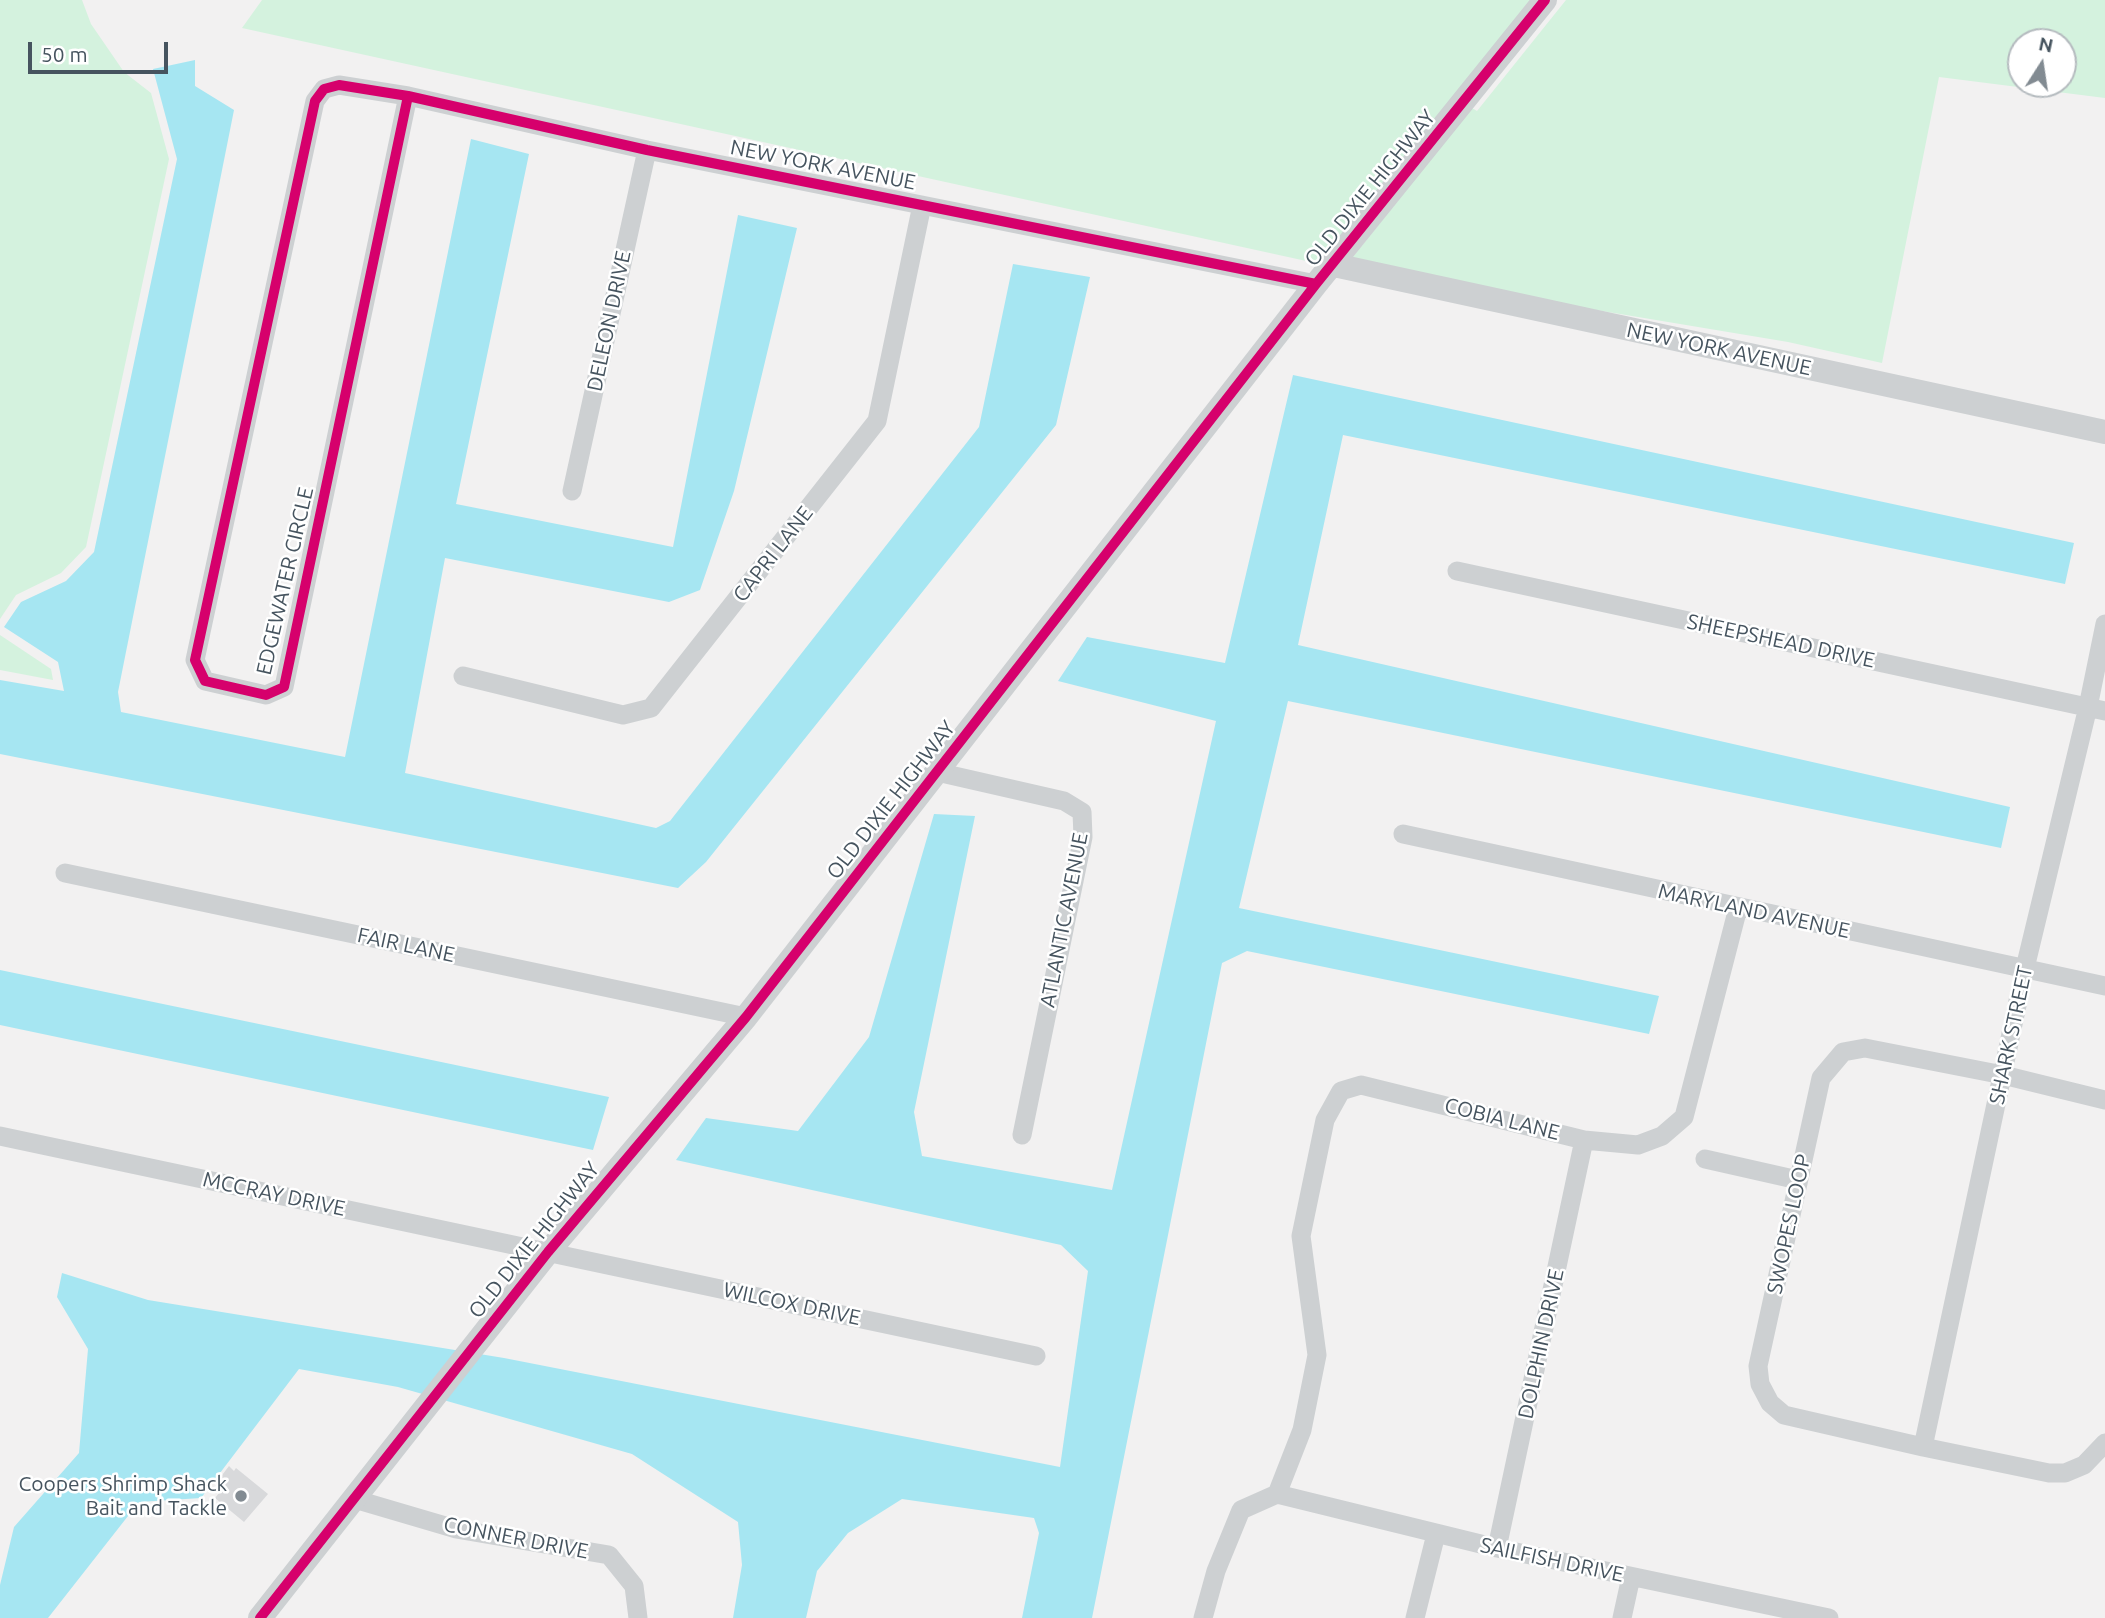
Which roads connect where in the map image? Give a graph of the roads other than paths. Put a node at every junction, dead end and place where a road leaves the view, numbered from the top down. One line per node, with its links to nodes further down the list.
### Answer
1 (1545, 0): 6 (street, OLD DIXIE HIGHWAY)
2 (324, 89): 3 (street, NEW YORK AVENUE); 3 (street, EDGEWATER CIRCLE)
3 (408, 96): 4 (street, NEW YORK AVENUE)
4 (647, 150): 5 (street, NEW YORK AVENUE); 9 (street, DELEON DRIVE)
5 (922, 205): 7 (street, NEW YORK AVENUE); 12 (street, CAPRI LANE)
6 (1334, 265): 7 (street, OLD DIXIE HIGHWAY); 8 (street, NEW YORK AVENUE)
7 (1316, 284): 14 (street, OLD DIXIE HIGHWAY)
8 (2105, 432)
9 (572, 491)
10 (1457, 571): 13 (street, SHEEPSHEAD DRIVE)
11 (2105, 624): 13 (street, SHARK STREET)
12 (463, 676)
13 (2097, 709): 18 (street, SHARK STREET)
14 (937, 772): 20 (street, OLD DIXIE HIGHWAY); 23 (street, ATLANTIC AVENUE)
15 (1403, 834): 17 (street, MARYLAND AVENUE)
16 (65, 873): 20 (street, FAIR LANE)
17 (1738, 908): 18 (street, MARYLAND AVENUE); 25 (street, COBIA LANE)
18 (2025, 968): 19 (street, MARYLAND AVENUE); 21 (street, SHARK STREET)
19 (2105, 986)
20 (746, 1017): 28 (street, OLD DIXIE HIGHWAY)
21 (2003, 1075): 22 (street, SWOPES LOOP); 27 (street, SWOPES LOOP); 31 (street, SHARK STREET)
22 (2105, 1100)
23 (1022, 1135)
24 (0, 1136): 28 (street, MCCRAY DRIVE)
25 (1584, 1140): 32 (street, COBIA LANE); 35 (street, DOLPHIN DRIVE)
26 (1705, 1159): 27 (street)
27 (1798, 1180): 31 (street, SWOPES LOOP)
28 (548, 1252): 29 (street, WILCOX DRIVE); 33 (street, OLD DIXIE HIGHWAY)
29 (1036, 1356)
30 (2105, 1443): 31 (street, SWOPES LOOP)
31 (1923, 1447)
32 (1277, 1494): 34 (street, SAILFISH DRIVE); 39 (street)
33 (354, 1499): 37 (street, OLD DIXIE HIGHWAY); 38 (street, CONNER DRIVE)
34 (1436, 1534): 35 (street, SAILFISH DRIVE); 40 (street)
35 (1497, 1548): 36 (street, SAILFISH DRIVE)
36 (1631, 1577): 41 (street); 42 (street, SAILFISH DRIVE)
37 (260, 1618)
38 (638, 1618)
39 (1203, 1618)
40 (1415, 1618)
41 (1622, 1618)
42 (1829, 1618)

